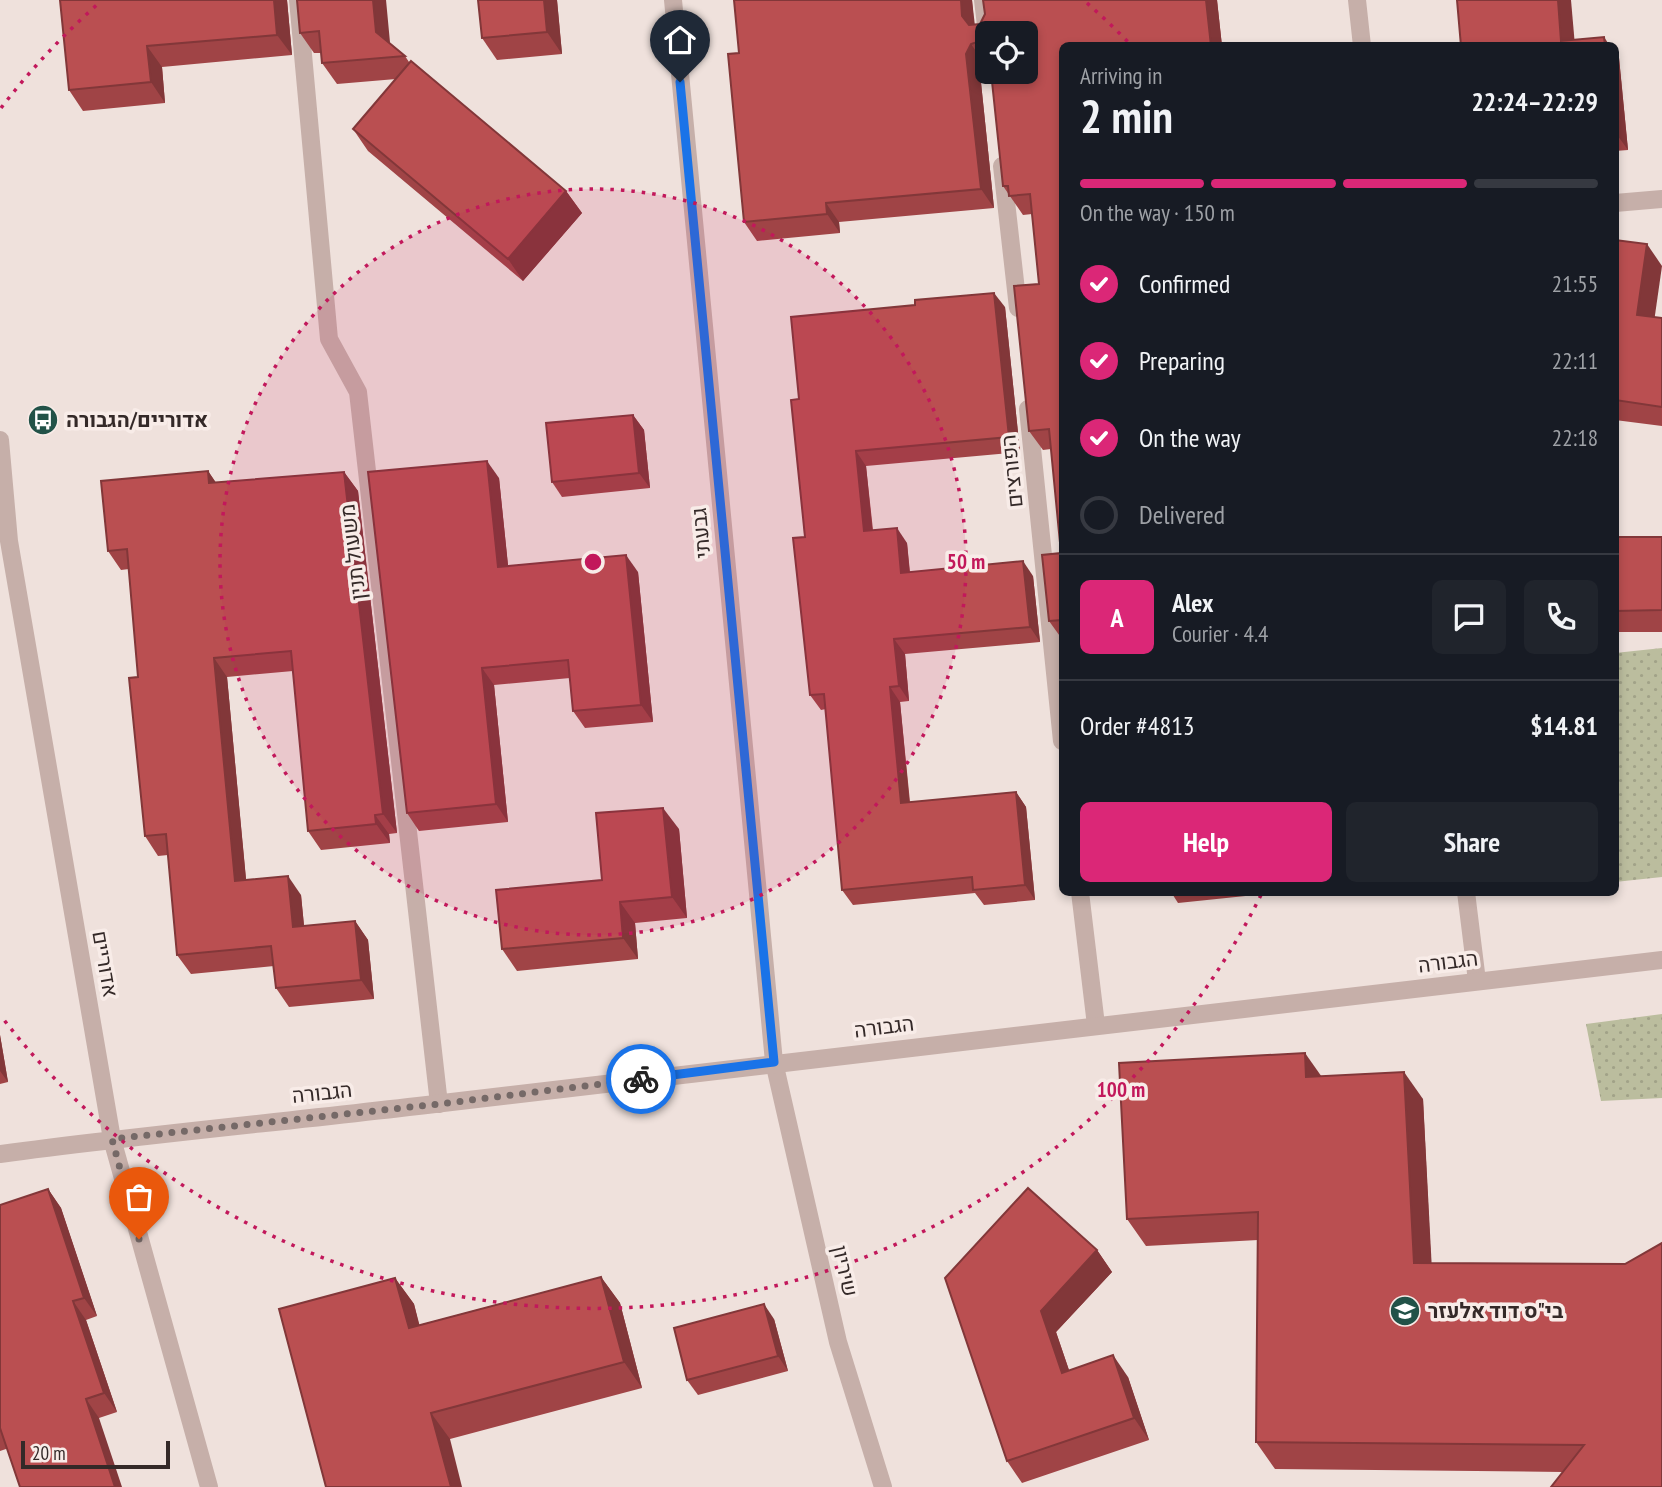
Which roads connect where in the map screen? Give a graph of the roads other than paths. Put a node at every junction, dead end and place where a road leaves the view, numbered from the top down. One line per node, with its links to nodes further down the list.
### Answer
1 (298, 0): 20 (street, משעול תנין)
2 (673, 0): 19 (street, גבעתי)
3 (983, 0): 5 (street)
4 (1357, 0): 6 (street)
5 (985, 21)
6 (1362, 42)
7 (1001, 155): 10 (street)
8 (1662, 199): 9 (street)
9 (1619, 203)
10 (1019, 319)
11 (1026, 387): 13 (street, הפורצים)
12 (0, 440): 21 (street, אדוריים)
13 (1059, 712)
14 (1080, 896): 18 (street)
15 (1466, 896): 17 (street)
16 (1662, 960): 17 (street, הגבורה)
17 (1477, 981): 18 (street, הגבורה)
18 (1096, 1025): 19 (street, הגבורה)
19 (774, 1062): 20 (street, הגבורה); 24 (street, שיריון)
20 (439, 1104): 21 (street, הגבורה)
21 (112, 1139): 22 (street, הגבורה); 23 (street, אדוריים)
22 (0, 1154)
23 (209, 1487)
24 (883, 1487)

